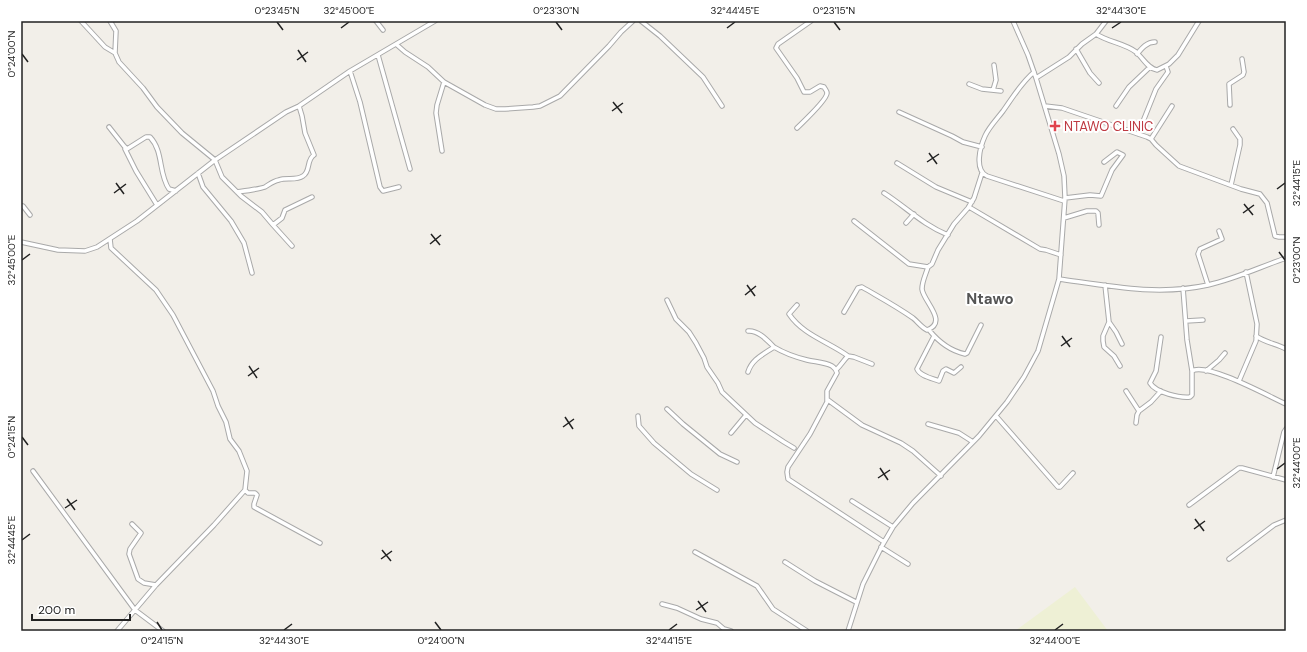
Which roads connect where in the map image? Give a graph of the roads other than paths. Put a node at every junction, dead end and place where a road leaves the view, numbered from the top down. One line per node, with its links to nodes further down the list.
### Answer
1 (81, 21): 16 (street)
2 (110, 21): 16 (street)
3 (376, 21): 11 (street)
4 (436, 21): 14 (street)
5 (633, 21): 26 (street)
6 (642, 21): 33 (street)
7 (810, 21): 39 (street)
8 (1013, 21): 24 (street)
9 (1106, 21): 12 (street)
10 (1199, 21): 21 (street)
11 (383, 30)
12 (1096, 34): 15 (street); 17 (street)
13 (1155, 42): 17 (street)
14 (397, 44): 18 (street); 26 (street)
15 (1076, 49): 25 (street); 27 (street)
16 (115, 52): 46 (street)
17 (1137, 54): 22 (street)
18 (378, 55): 23 (street); 49 (street)
19 (1242, 59): 31 (street)
20 (994, 65): 29 (street)
21 (1166, 66): 22 (street); 41 (street)
22 (1150, 67): 35 (street)
23 (350, 71): 32 (street); 53 (street)
24 (1034, 72): 25 (street); 43 (street)
25 (1036, 78): 34 (street)
26 (444, 82): 45 (street)
27 (1100, 83)
28 (968, 84): 29 (street)
29 (993, 90): 30 (street)
30 (1001, 91)
31 (1230, 105)
32 (298, 106): 46 (street); 55 (street)
33 (722, 106)
34 (1045, 106): 41 (street); 58 (street)
35 (1116, 106)
36 (1172, 106): 42 (street)
37 (899, 112): 43 (street)
38 (109, 127): 44 (street)
39 (797, 128)
40 (1233, 129): 52 (street)
41 (1138, 134): 42 (street)
42 (1151, 139): 52 (street)
43 (982, 147): 51 (street)
44 (125, 148): 54 (street); 60 (street)
45 (442, 151)
46 (215, 160): 50 (street); 55 (street)
47 (1104, 162): 58 (street)
48 (897, 163): 59 (street)
49 (410, 170)
50 (198, 173): 54 (street); 80 (street)
51 (982, 173): 58 (street); 59 (street)
52 (1231, 185): 72 (street)
53 (399, 187)
54 (176, 191): 60 (street)
55 (237, 192): 68 (street)
56 (884, 193): 63 (street)
57 (312, 196): 68 (street)
58 (1065, 200): 65 (street)
59 (972, 202): 62 (street)
60 (157, 205): 73 (street)
61 (21, 206): 64 (street)
62 (969, 207): 71 (street); 76 (street)
63 (914, 214): 67 (street); 71 (street)
64 (30, 215)
65 (1064, 218): 69 (street); 76 (street)
66 (854, 221): 78 (street)
67 (906, 223)
68 (273, 225): 75 (street)
69 (1098, 225)
70 (1219, 231): 83 (street)
71 (948, 235): 78 (street)
72 (1286, 237)
73 (110, 239): 74 (street); 131 (street)
74 (21, 242)
75 (292, 246)
76 (1061, 255): 81 (street)
77 (1286, 258): 79 (street)
78 (928, 267): 92 (street)
79 (1246, 272): 83 (street); 95 (street)
80 (252, 273)
81 (1059, 279): 82 (street); 118 (street)
82 (1105, 285): 84 (street); 90 (street)
83 (1208, 285): 84 (street)
84 (1183, 288): 89 (street)
85 (667, 300): 116 (street)
86 (797, 305): 101 (street)
87 (844, 312): 92 (street)
88 (1203, 320): 89 (street)
89 (1186, 321): 106 (street)
90 (1109, 322): 97 (street); 103 (street)
91 (981, 324): 94 (street)
92 (929, 330): 94 (street)
93 (748, 331): 98 (street)
94 (934, 336): 104 (street)
95 (1256, 336): 99 (street); 109 (street)
96 (1162, 337): 111 (street)
97 (1122, 344)
98 (774, 347): 105 (street); 108 (street)
99 (1286, 349)
100 (1225, 353): 107 (street)
101 (848, 356): 102 (street); 105 (street)
102 (872, 364)
103 (1120, 366)
104 (961, 367)
105 (836, 370): 112 (street)
106 (1192, 371): 107 (street); 111 (street)
107 (1206, 371): 109 (street)
108 (748, 372)
109 (1240, 381): 113 (street)
110 (1126, 391): 115 (street)
111 (1161, 391): 115 (street)
112 (828, 400): 128 (street); 138 (street)
113 (1286, 404)
114 (667, 409): 125 (street)
115 (1139, 411): 119 (street)
116 (746, 415): 122 (street); 124 (street)
117 (638, 416): 132 (street)
118 (996, 416): 123 (street); 127 (street)
119 (1136, 423)
120 (928, 424): 123 (street)
121 (1286, 429): 129 (street)
122 (731, 433)
123 (973, 442): 128 (street)
124 (794, 448)
125 (737, 462)
126 (33, 471): 148 (street)
127 (1073, 473)
128 (941, 476): 137 (street)
129 (1273, 476): 130 (street); 134 (street)
130 (1286, 480)
131 (245, 490): 139 (street); 145 (street)
132 (717, 490)
133 (852, 501): 137 (street)
134 (1189, 505)
135 (1286, 520): 142 (street)
136 (132, 524): 145 (street)
137 (893, 527): 138 (street)
138 (884, 542): 140 (street)
139 (320, 543)
140 (881, 547): 144 (street); 146 (street)
141 (695, 552): 152 (street)
142 (1229, 559)
143 (785, 562): 146 (street)
144 (908, 564)
145 (156, 585): 148 (street)
146 (856, 602): 153 (street)
147 (662, 604): 151 (street)
148 (134, 610): 149 (street); 150 (street)
149 (117, 631)
150 (163, 631)
151 (731, 631)
152 (807, 631)
153 (848, 631)

